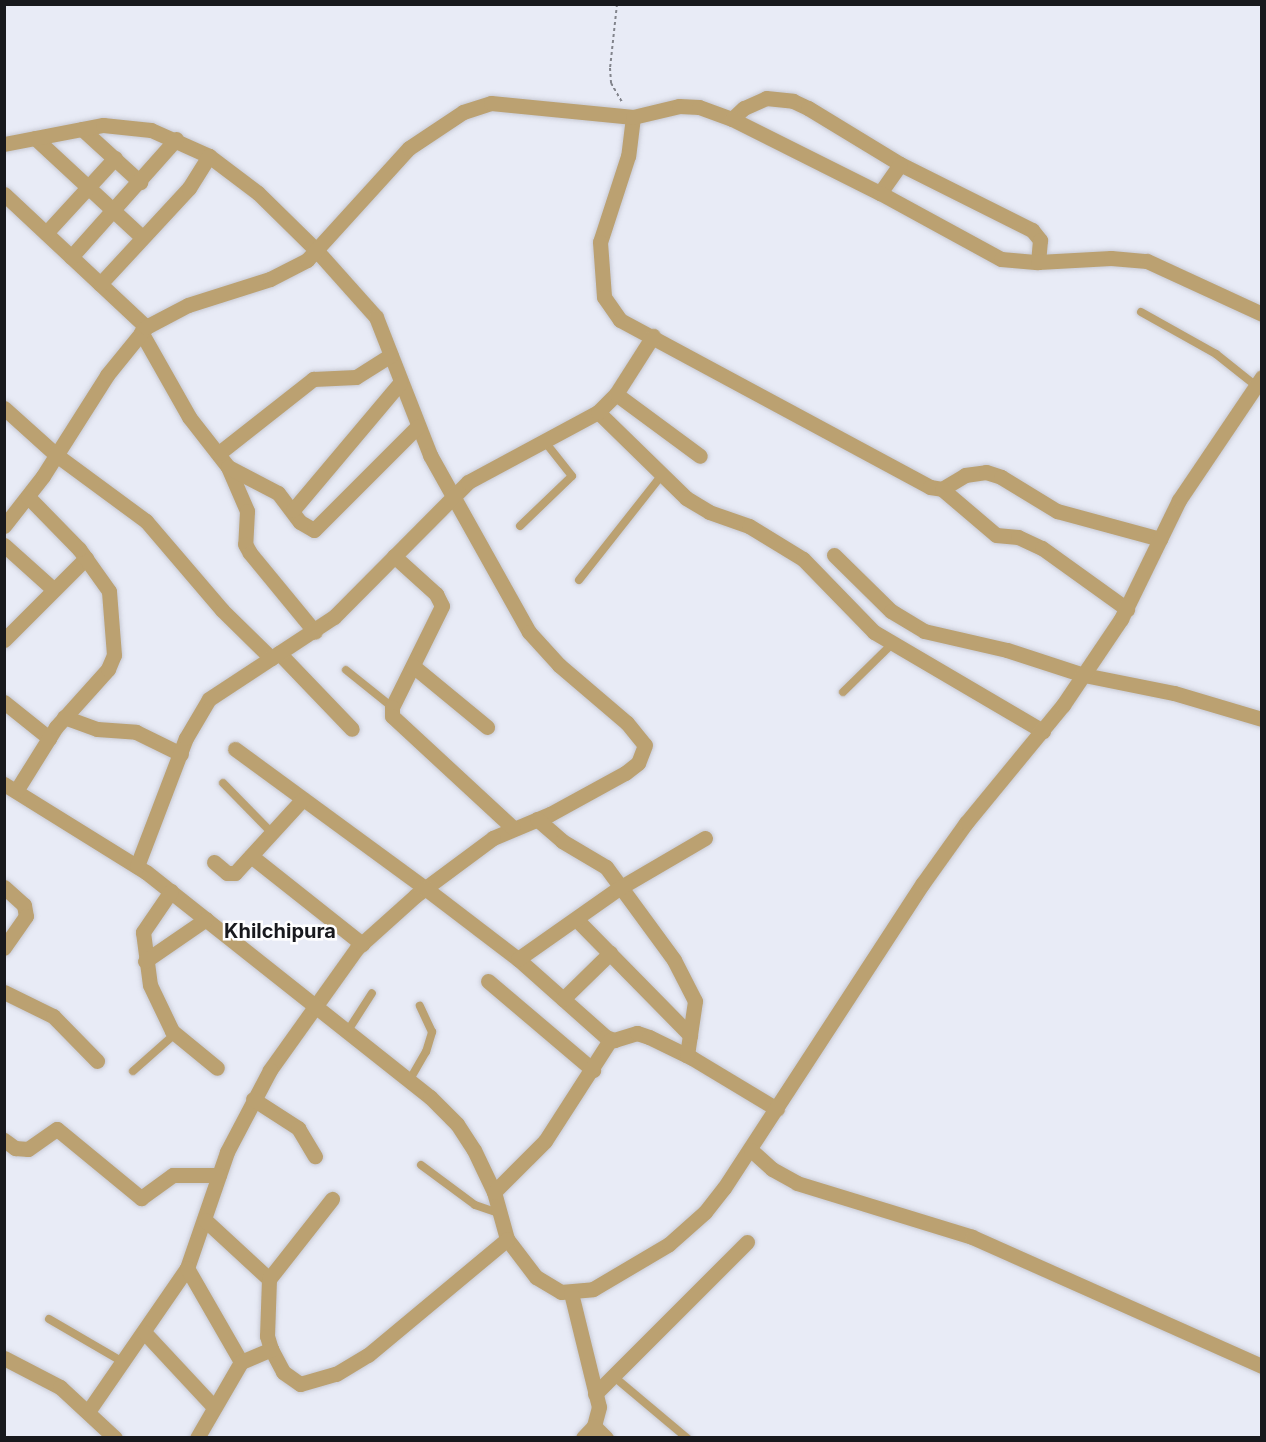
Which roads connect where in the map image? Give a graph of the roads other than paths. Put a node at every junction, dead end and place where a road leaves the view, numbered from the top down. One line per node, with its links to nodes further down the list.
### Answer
1 (633, 117): 2 (street); 17 (street); 24 (street)
2 (732, 119): 9 (street); 12 (street)
3 (82, 129): 4 (street); 5 (street); 8 (street)
4 (35, 138): 6 (street); 11 (street)
5 (177, 139): 7 (street); 10 (street)
6 (4, 144)
7 (209, 156): 16 (street); 17 (street)
8 (115, 158): 10 (street); 11 (street)
9 (900, 164): 12 (street); 19 (street)
10 (140, 182): 14 (street)
11 (88, 188): 14 (street); 15 (street)
12 (880, 193): 19 (street)
13 (4, 194): 15 (street)
14 (114, 212): 16 (street); 18 (street)
15 (46, 233): 18 (street)
16 (142, 237): 20 (street)
17 (318, 252): 23 (street); 25 (street)
18 (71, 257): 20 (street)
19 (1038, 262): 22 (street)
20 (100, 284): 23 (street)
21 (1141, 312): 26 (lane)
22 (1262, 314)
23 (144, 330): 33 (street); 34 (street)
24 (653, 336): 28 (street); 38 (street)
25 (391, 355): 27 (street); 33 (street)
26 (1258, 381): 44 (street)
27 (400, 383): 31 (street); 41 (street)
28 (616, 394): 30 (street); 35 (street)
29 (4, 408): 34 (street)
30 (598, 412): 32 (street); 37 (street)
31 (417, 427): 39 (street); 41 (street)
32 (545, 442): 39 (street); 43 (lane)
33 (219, 453): 36 (street)
34 (55, 454): 40 (street); 55 (street)
35 (700, 456)
36 (228, 467): 41 (street); 52 (street)
37 (662, 475): 49 (lane); 54 (street)
38 (942, 489): 44 (street); 51 (street)
39 (451, 495): 47 (street); 73 (street)
40 (28, 497): 42 (street); 48 (street)
41 (293, 510)
42 (4, 526)
43 (520, 526)
44 (1160, 539): 51 (street)
45 (4, 545): 50 (street)
46 (834, 555): 58 (street)
47 (394, 556): 52 (street); 56 (street)
48 (86, 558): 50 (street); 62 (street)
49 (579, 580)
50 (53, 589): 53 (street)
51 (1127, 609): 58 (street)
52 (315, 632): 55 (street)
53 (4, 640)
54 (892, 644): 59 (lane); 66 (street)
55 (275, 655): 65 (street); 69 (street)
56 (413, 666): 61 (street); 64 (street)
57 (346, 670): 61 (lane)
58 (1084, 675): 63 (street); 66 (street)
59 (843, 692)
60 (4, 702): 67 (street)
61 (392, 706): 74 (street)
62 (64, 717): 67 (street); 69 (street)
63 (1262, 719)
64 (487, 727)
65 (352, 729)
66 (1043, 731): 108 (street)
67 (48, 738): 71 (street)
68 (235, 749): 72 (street)
69 (181, 754): 79 (street)
70 (223, 783): 75 (lane)
71 (10, 787): 79 (street)
72 (302, 800): 75 (street); 82 (street)
73 (537, 819): 74 (street); 81 (street)
74 (513, 828): 82 (street)
75 (272, 833): 77 (street)
76 (705, 838): 81 (street)
77 (251, 856): 78 (street); 86 (street)
78 (214, 862)
79 (137, 866): 83 (street)
80 (4, 887): 87 (street)
81 (623, 887): 85 (street); 99 (street)
82 (425, 888): 86 (street); 89 (street)
83 (171, 891): 84 (street); 90 (street)
84 (206, 919): 90 (street); 96 (street)
85 (576, 919): 88 (street); 89 (street)
86 (362, 944): 96 (street)
87 (4, 948)
88 (610, 953): 94 (street); 99 (street)
89 (518, 959): 94 (street)
90 (145, 961): 98 (street)
91 (488, 981): 104 (street)
92 (4, 992): 102 (street)
93 (372, 993): 97 (lane)
94 (563, 999): 100 (street)
95 (420, 1006): 106 (lane)
96 (313, 1007): 97 (street); 107 (street)
97 (346, 1033): 106 (street)
98 (175, 1034): 103 (street); 105 (lane)
99 (690, 1035): 101 (street)
100 (610, 1040): 101 (street); 104 (street)
101 (687, 1055): 108 (street)
102 (97, 1061)
103 (217, 1068)
104 (593, 1070): 114 (street)
105 (133, 1071)
106 (409, 1082): 114 (street)
107 (253, 1099): 111 (street); 113 (street)
108 (777, 1110): 110 (street)
109 (4, 1140): 113 (street)
110 (751, 1150): 122 (street); 129 (street)
111 (315, 1156)
112 (421, 1165): 116 (lane)
113 (219, 1175): 117 (street)
114 (494, 1191): 116 (street)
115 (332, 1199): 121 (street)
116 (498, 1213): 118 (street)
117 (206, 1220): 120 (street); 121 (street)
118 (507, 1239): 122 (street); 125 (street)
119 (747, 1242): 130 (street)
120 (187, 1268): 124 (street); 128 (street)
121 (269, 1279): 125 (street)
122 (571, 1293): 131 (street)
123 (50, 1319): 127 (lane)
124 (144, 1332): 127 (street); 132 (street)
125 (271, 1349): 128 (street)
126 (4, 1358): 133 (street)
127 (123, 1362): 133 (street)
128 (241, 1362): 132 (street)
129 (1262, 1366)
130 (613, 1376): 131 (street); 139 (lane)
131 (595, 1394): 134 (street)
132 (214, 1407): 136 (street)
133 (89, 1410): 135 (street)
134 (594, 1426): 137 (street); 138 (street)
135 (115, 1437)
136 (197, 1437)
137 (583, 1437)
138 (606, 1437)
139 (687, 1437)

